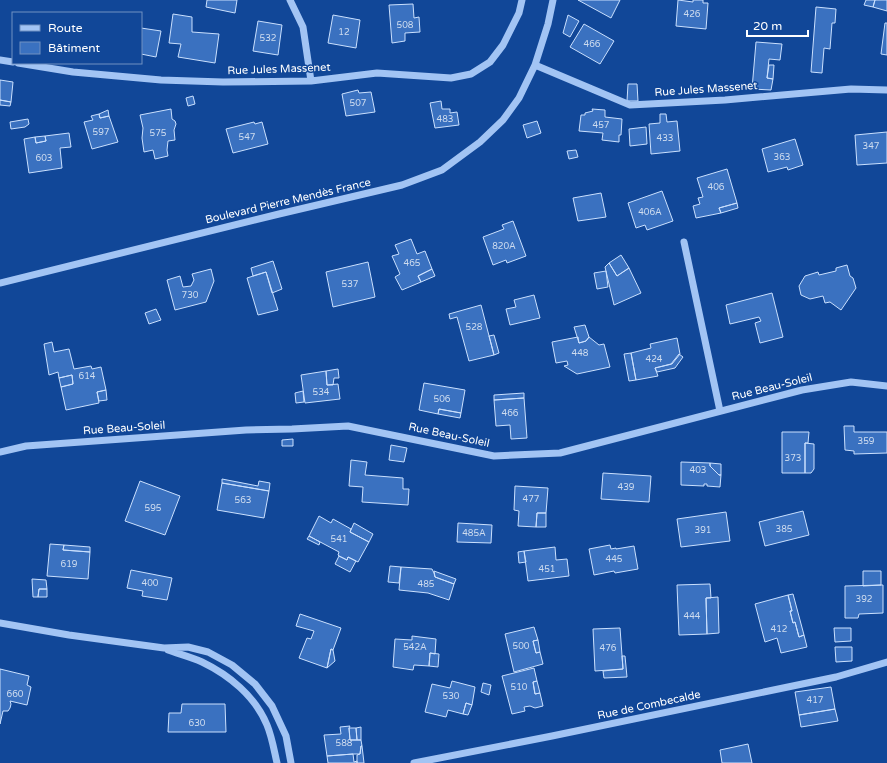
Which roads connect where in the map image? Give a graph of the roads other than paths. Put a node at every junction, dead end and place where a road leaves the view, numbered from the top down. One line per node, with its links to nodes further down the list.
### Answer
1 (290, 0): 8 (street)
2 (522, 0): 8 (street, Rue Jules Massenet)
3 (553, 0): 7 (street, Boulevard Pierre Mendès France)
4 (0, 60): 5 (street)
5 (12, 62)
6 (24, 64): 8 (street, Rue Jules Massenet)
7 (535, 65): 9 (street, Rue Jules Massenet); 11 (street, Boulevard Pierre Mendès France)
8 (311, 81)
9 (887, 90)
10 (684, 242): 13 (street)
11 (0, 283)
12 (887, 386): 13 (street, Rue Beau-Soleil)
13 (720, 411): 14 (street, Rue Beau-Soleil)
14 (0, 452)
15 (0, 623): 16 (street)
16 (164, 648): 18 (street); 19 (street)
17 (887, 662): 20 (street, Rue de Combecalde)
18 (277, 763)
19 (291, 763)
20 (414, 763)

